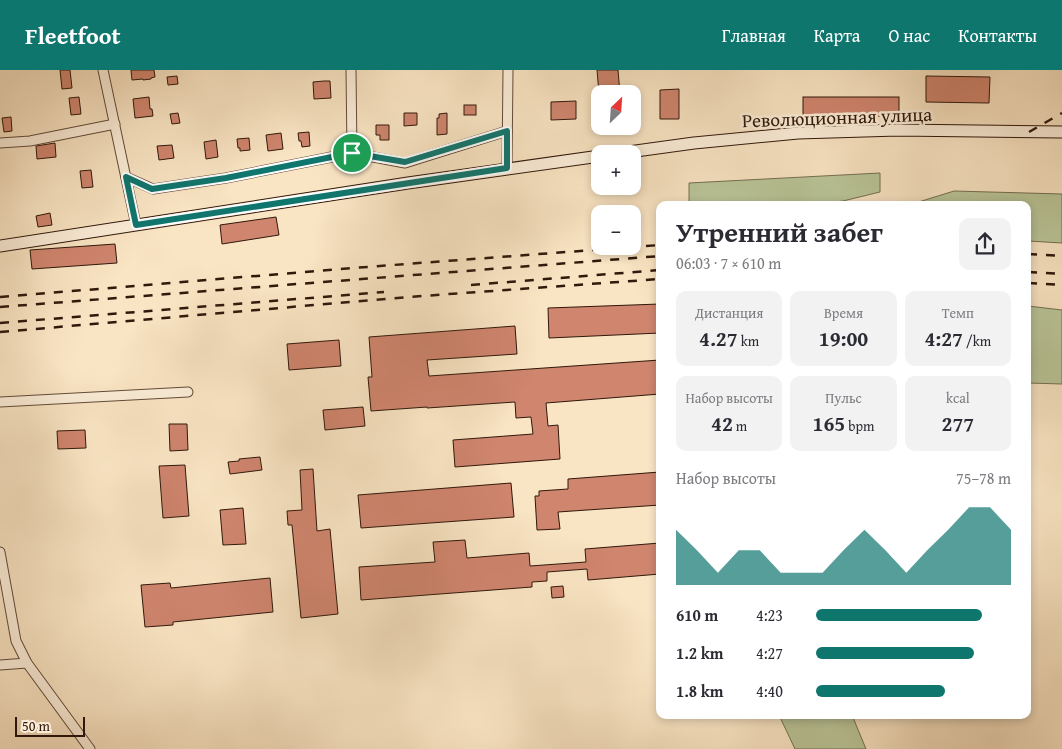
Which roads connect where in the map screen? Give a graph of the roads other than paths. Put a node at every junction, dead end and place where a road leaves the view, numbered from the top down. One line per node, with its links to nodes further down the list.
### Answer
1 (103, 70): 4 (street)
2 (351, 70): 9 (street)
3 (508, 70): 5 (street)
4 (115, 124): 7 (street); 12 (street)
5 (507, 131): 9 (street); 11 (street)
6 (1062, 132): 8 (main road, Революционная улица)
7 (0, 144)
8 (641, 150)
9 (352, 153): 12 (street)
10 (591, 157): 11 (main road)
11 (507, 168): 13 (main road)
12 (126, 177): 13 (street)
13 (136, 225): 14 (main road)
14 (0, 246)
15 (188, 392): 16 (street)
16 (0, 402)
17 (0, 552): 18 (street)
18 (27, 663): 19 (street); 20 (street)
19 (0, 666)
20 (90, 749)

